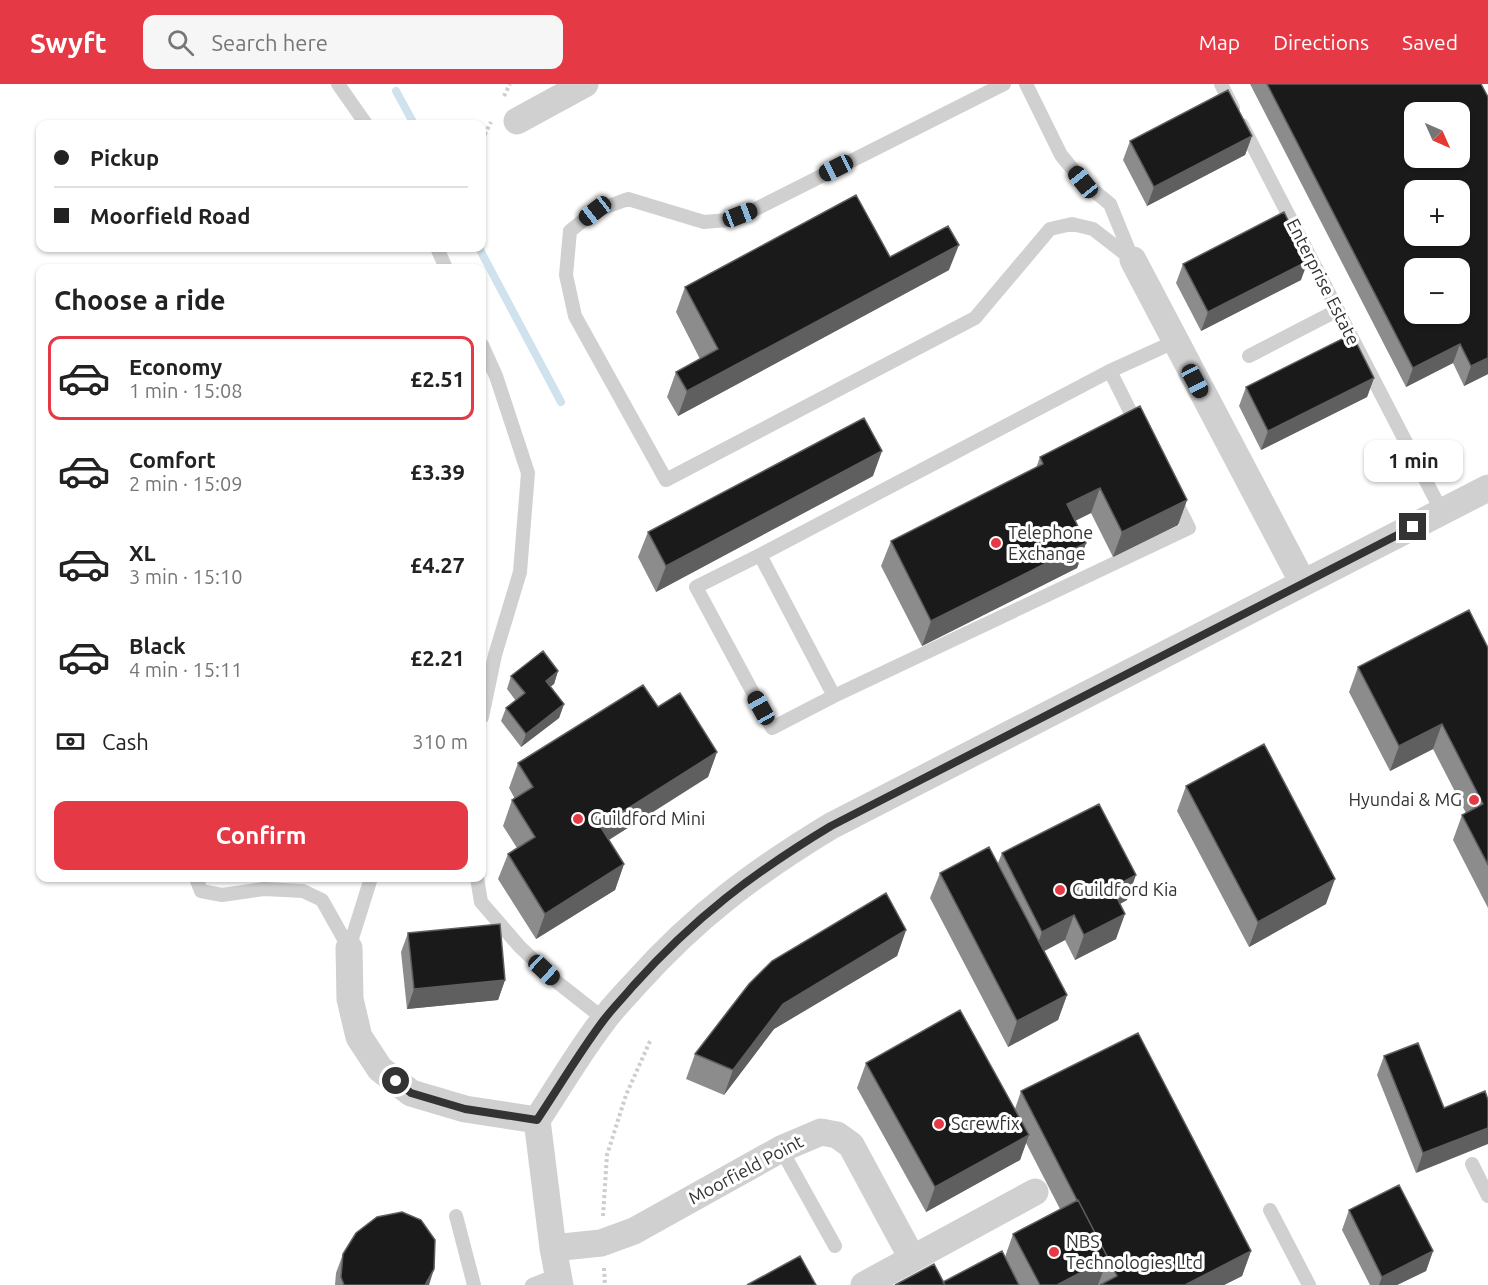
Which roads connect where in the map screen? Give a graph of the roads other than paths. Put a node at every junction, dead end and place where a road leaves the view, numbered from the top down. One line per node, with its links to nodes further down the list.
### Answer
1 (338, 84): 6 (lane)
2 (1004, 84): 8 (lane)
3 (1026, 84): 8 (lane)
4 (1221, 84): 9 (lane, Enterprise Estate)
5 (572, 87): 7 (street)
6 (363, 120)
7 (517, 121)
8 (1133, 260): 10 (street)
9 (1338, 310): 12 (lane); 17 (lane, Enterprise Estate)
10 (1174, 342): 13 (lane); 19 (street)
11 (486, 354): 21 (lane)
12 (1249, 356)
13 (1110, 371): 14 (lane); 18 (lane)
14 (1147, 444)
15 (1168, 486): 20 (lane)
16 (1488, 488): 17 (street)
17 (1442, 512): 19 (street)
18 (760, 555): 20 (lane); 20 (lane)
19 (1303, 583): 26 (street)
20 (834, 696)
21 (486, 698)
22 (198, 882): 25 (lane)
23 (370, 882): 25 (lane)
24 (478, 882): 26 (lane)
25 (349, 948): 27 (street)
26 (604, 1019): 27 (street)
27 (537, 1120): 35 (street)
28 (781, 1149): 34 (lane); 35 (street, Moorfield Point); 36 (street, Moorfield Point)
29 (1472, 1164): 31 (lane)
30 (1035, 1192): 36 (street)
31 (1488, 1196)
32 (1270, 1210): 41 (lane)
33 (456, 1216): 38 (lane)
34 (835, 1246)
35 (553, 1248): 37 (street)
36 (912, 1258): 40 (street)
37 (559, 1280): 39 (lane)
38 (474, 1285)
39 (532, 1285)
40 (864, 1285)
41 (1309, 1285)

